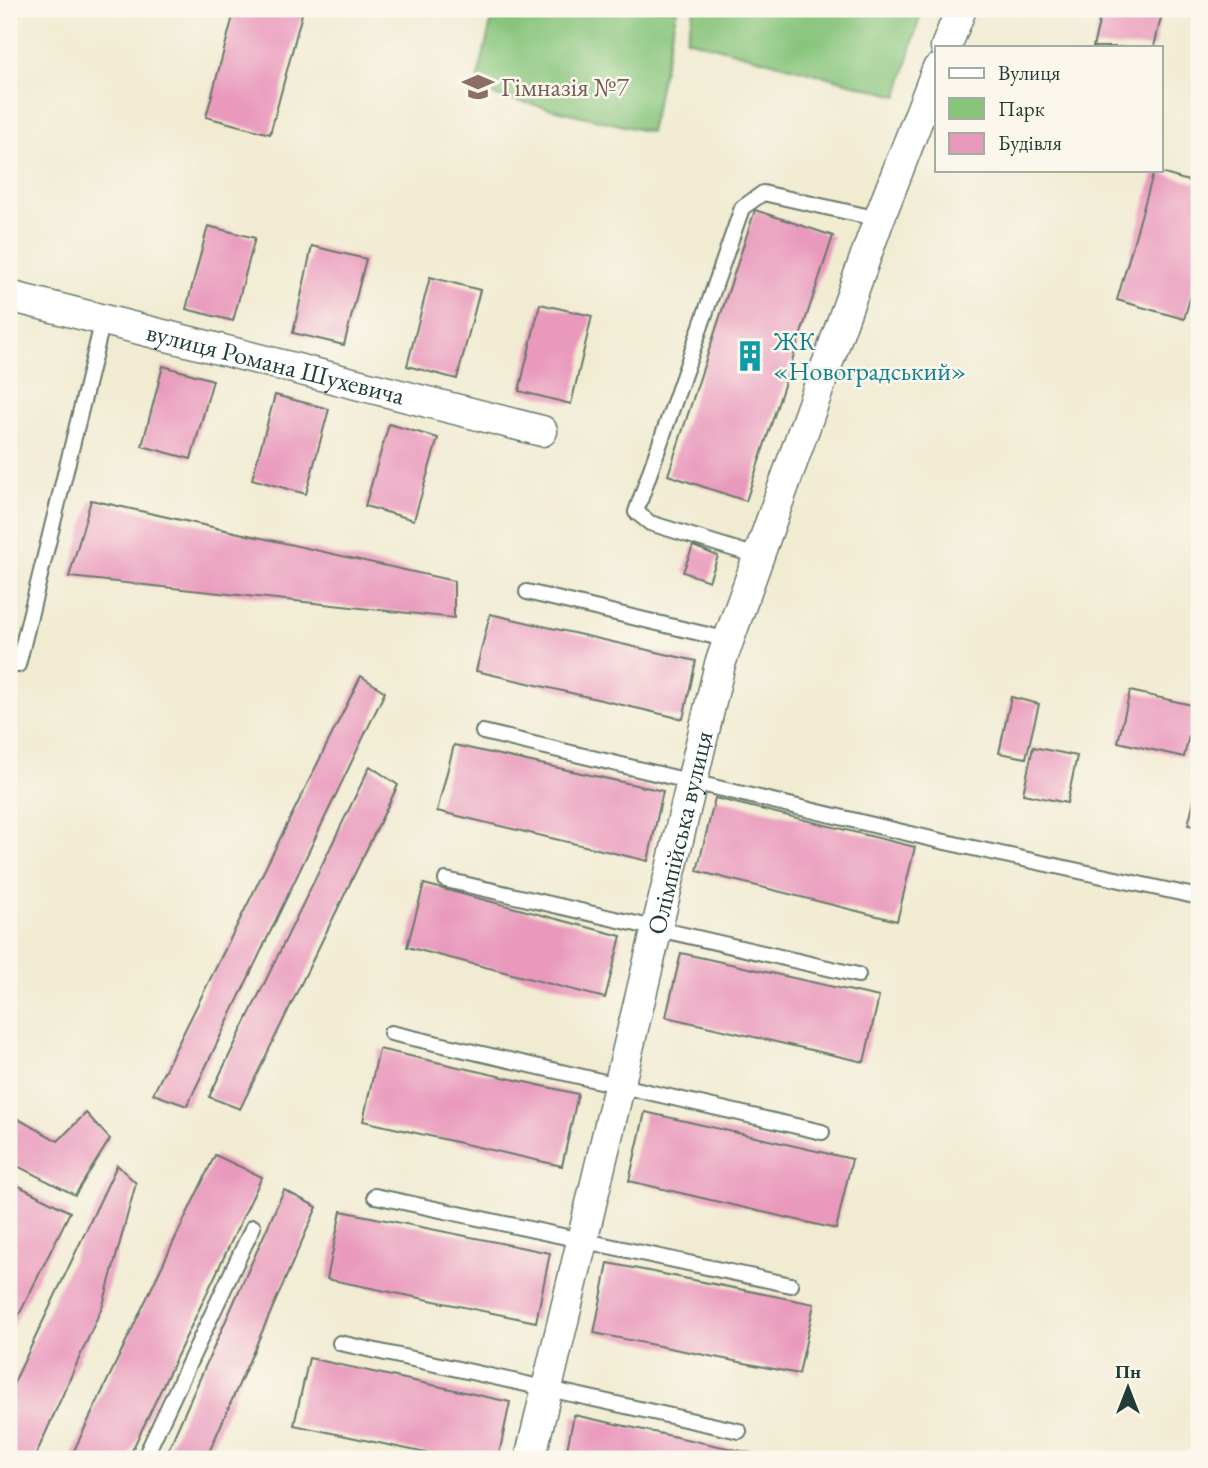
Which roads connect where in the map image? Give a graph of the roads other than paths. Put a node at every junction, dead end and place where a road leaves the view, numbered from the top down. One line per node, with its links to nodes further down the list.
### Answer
1 (961, 9): 2 (street)
2 (946, 46)
3 (935, 75): 4 (street, Олімпійська вулиця)
4 (878, 219): 8 (street, Олімпійська вулиця); 8 (lane)
5 (9, 296): 6 (street, вулиця Романа Шухевича)
6 (103, 320): 7 (street, вулиця Романа Шухевича); 11 (lane)
7 (542, 431)
8 (760, 557): 10 (street, Олімпійська вулиця)
9 (527, 592): 10 (lane)
10 (729, 640): 13 (street, Олімпійська вулиця)
11 (18, 664)
12 (483, 732): 13 (lane)
13 (692, 782): 15 (lane); 16 (street, Олімпійська вулиця)
14 (446, 880): 16 (lane)
15 (1199, 897)
16 (656, 931): 17 (lane); 19 (street, Олімпійська вулиця)
17 (858, 975)
18 (391, 1033): 19 (lane)
19 (619, 1087): 20 (lane); 23 (street, Олімпійська вулиця)
20 (822, 1132)
21 (375, 1196): 23 (lane)
22 (253, 1227): 28 (lane)
23 (582, 1241): 24 (lane); 26 (street, Олімпійська вулиця)
24 (791, 1285)
25 (340, 1343): 26 (lane)
26 (547, 1389): 27 (lane); 29 (street, Олімпійська вулиця)
27 (739, 1431)
28 (144, 1459)
29 (530, 1459)

